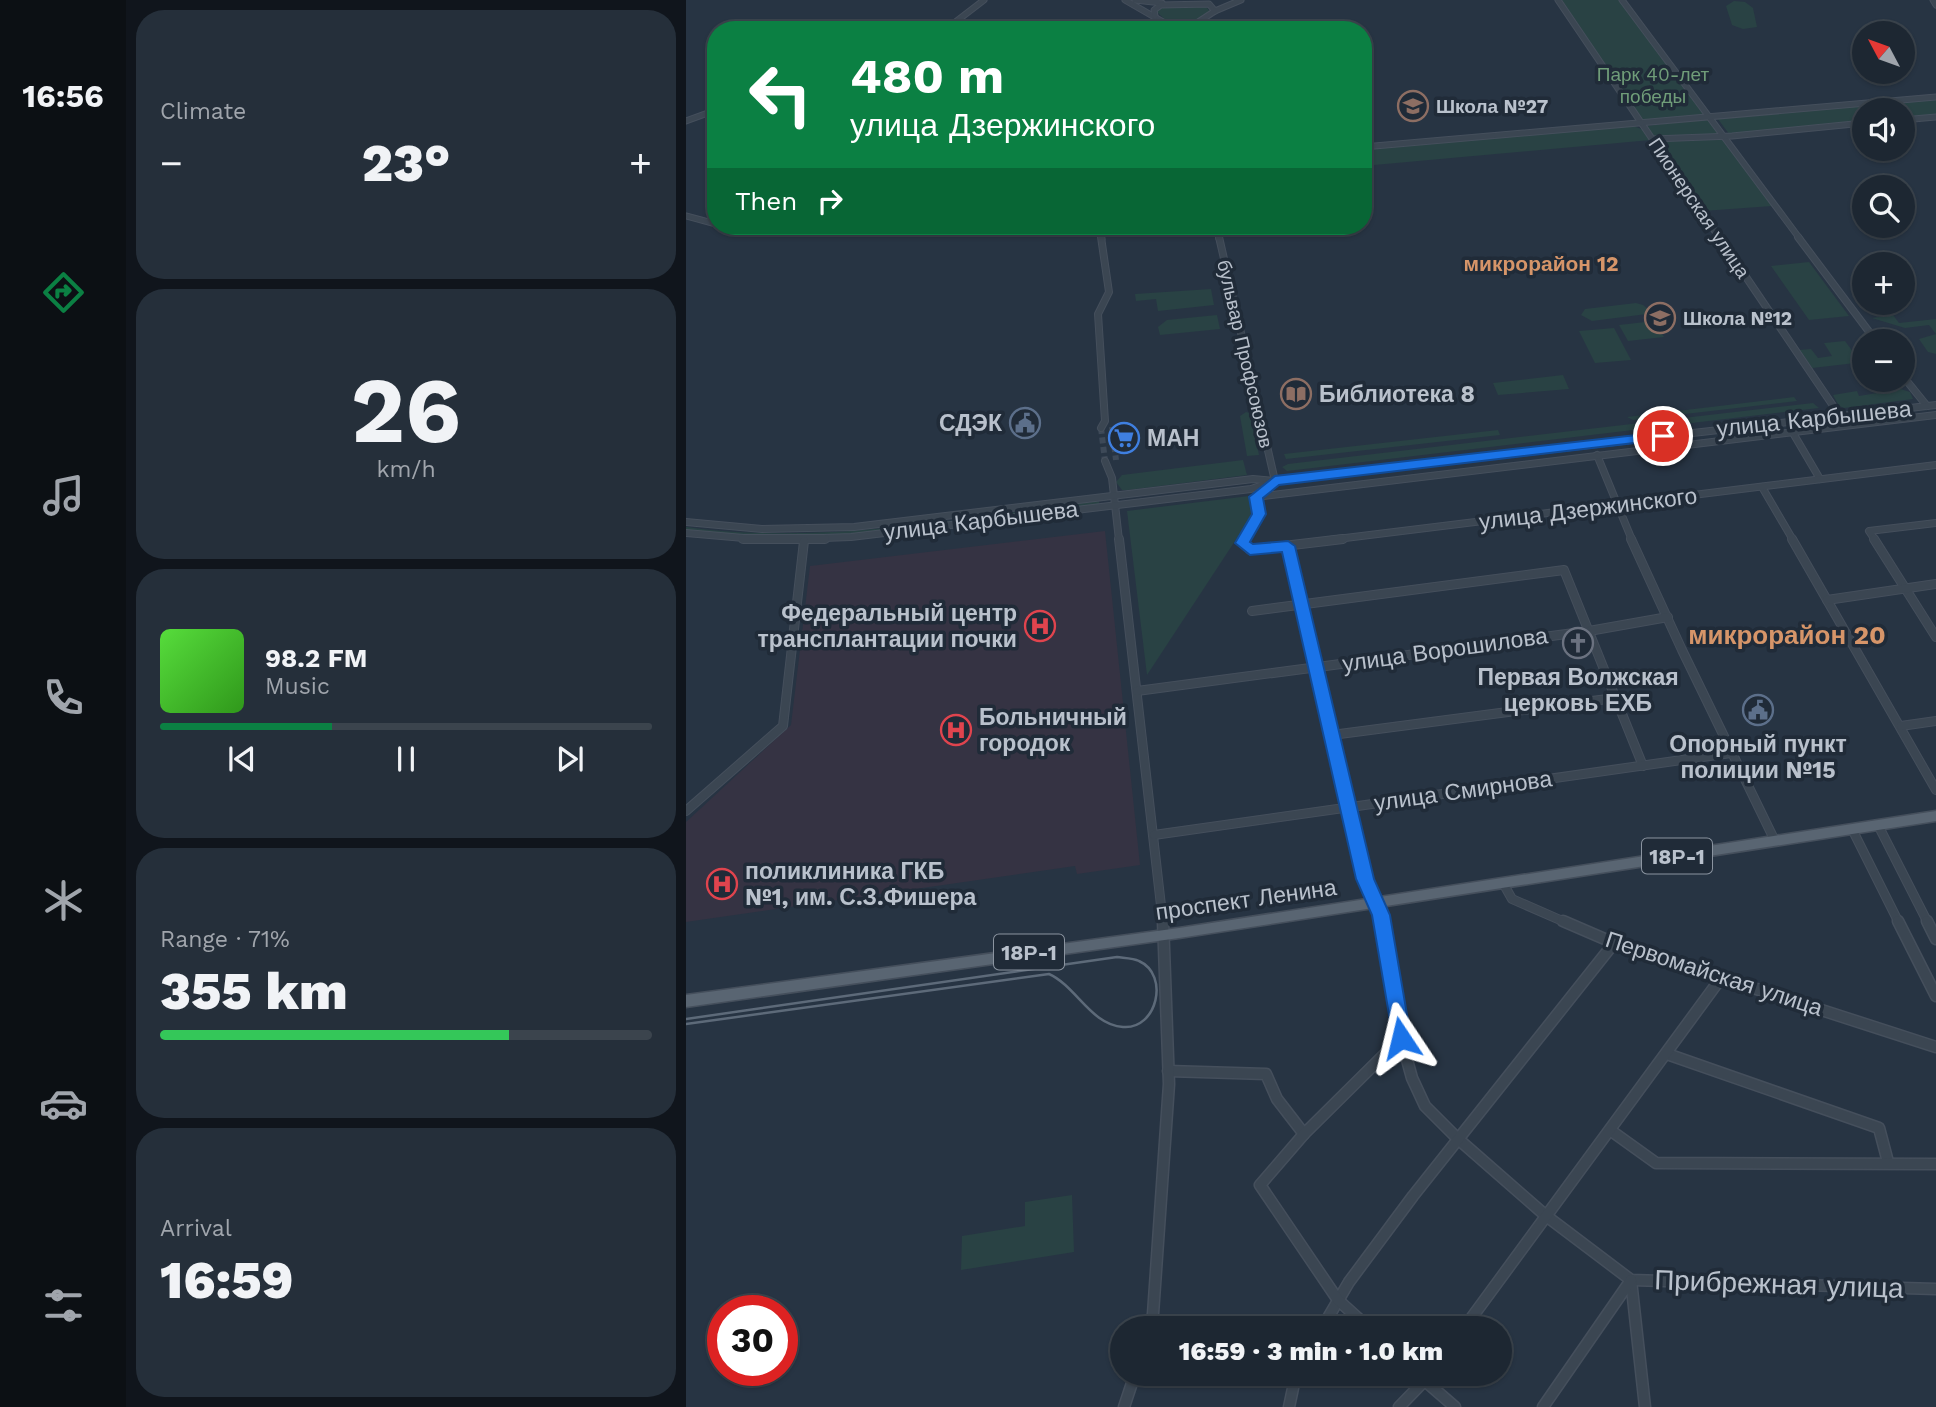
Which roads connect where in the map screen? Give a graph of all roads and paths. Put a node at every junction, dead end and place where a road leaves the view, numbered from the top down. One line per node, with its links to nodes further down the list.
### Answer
1 (984, 0): 14 (street)
2 (1125, 0): 13 (street)
3 (1135, 0): 9 (street)
4 (1227, 0): 10 (street)
5 (1241, 0): 12 (street)
6 (1558, 0): 23 (street, Пионерская улица)
7 (1622, 0): 19 (street)
8 (1933, 0): 11 (street)
9 (1172, 4): 10 (street); 13 (street)
10 (1198, 4): 12 (street)
11 (1936, 5)
12 (1215, 11): 16 (street)
13 (1156, 16): 15 (street)
14 (957, 21)
15 (1161, 21)
16 (1201, 21)
17 (1936, 97): 19 (street)
18 (707, 113): 22 (street)
19 (1710, 117): 23 (street); 25 (street)
20 (1936, 117): 21 (street)
21 (1915, 119)
22 (686, 121)
23 (1642, 123): 26 (street, Пионерская улица); 27 (street)
24 (1852, 124): 25 (street)
25 (1724, 135): 26 (street); 32 (street)
26 (1653, 139): 37 (street, Пионерская улица)
27 (1372, 146)
28 (686, 216): 29 (street)
29 (707, 221)
30 (1101, 235): 38 (street)
31 (1218, 235): 43 (street, бульвар Профсоюзов)
32 (1867, 329)
33 (1915, 391): 35 (street)
34 (1936, 405): 35 (street, улица Карбышева)
35 (1927, 406): 37 (street, улица Карбышева)
36 (1936, 415): 39 (street)
37 (1840, 416): 48 (street, улица Карбышева)
38 (1112, 427)
39 (1793, 433): 40 (street); 47 (street)
40 (1597, 455): 50 (street); 52 (street)
41 (1116, 460): 45 (street)
42 (1105, 461): 45 (street)
43 (1270, 464): 46 (street); 48 (street, бульвар Профсоюзов)
44 (1936, 465): 47 (street, улица Дзержинского)
45 (1111, 473): 51 (street)
46 (1253, 479): 48 (street, улица Карбышева); 51 (street, улица Карбышева)
47 (1820, 479): 49 (street, улица Дзержинского)
48 (1275, 481): 50 (street); 51 (street, улица Карбышева)
49 (1762, 487): 52 (street, улица Дзержинского); 60 (street)
50 (1256, 497): 57 (street, улица Дзержинского)
51 (1115, 500): 53 (street, улица Карбышева); 56 (street, улица Карбышева); 67 (street)
52 (1617, 505): 57 (street, улица Дзержинского); 63 (street)
53 (686, 522)
54 (1936, 523): 59 (street)
55 (686, 533): 56 (street, улица Карбышева)
56 (804, 541): 76 (street)
57 (1288, 546): 61 (street, Прибрежная улица)
58 (1936, 584): 59 (street)
59 (1905, 588): 60 (street); 65 (street)
60 (1827, 600): 70 (street)
61 (1301, 604): 62 (street); 64 (street); 66 (street, Прибрежная улица)
62 (1252, 611)
63 (1668, 617): 64 (street, улица Ворошилова); 72 (street)
64 (1589, 631): 66 (street, улица Ворошилова); 68 (street)
65 (1936, 637)
66 (1316, 668): 67 (street, улица Ворошилова); 71 (street, Прибрежная улица)
67 (1137, 691): 80 (street)
68 (1615, 698): 71 (street); 73 (street)
69 (1936, 721): 70 (street)
70 (1901, 726): 74 (street)
71 (1332, 735): 75 (street, Прибрежная улица)
72 (1731, 753): 73 (street, улица Смирнова); 81 (street)
73 (1643, 766): 75 (street, улица Смирнова)
74 (1936, 790)
75 (1347, 807): 80 (street, улица Смирнова); 83 (street, Прибрежная улица)
76 (686, 811)
77 (1936, 816): 78 (main road, проспект Ленина / 18Р-1)
78 (1878, 825): 79 (main road, проспект Ленина / 18Р-1); 85 (street)
79 (1852, 829): 81 (main road, проспект Ленина / 18Р-1); 88 (street)
80 (1154, 835): 84 (street)
81 (1775, 841): 82 (main road, проспект Ленина / 18Р-1)
82 (1503, 883): 83 (main road, проспект Ленина / 18Р-1); 86 (street, Первомайская улица)
83 (1375, 902): 84 (main road, проспект Ленина / 18Р-1); 90 (street, Прибрежная улица)
84 (1164, 934): 89 (main road, проспект Ленина / 18Р-1); 93 (street)
85 (1936, 939)
86 (1614, 943): 87 (street, Первомайская улица); 96 (street)
87 (1721, 978): 91 (street, Первомайская улица); 92 (street)
88 (1936, 996)
89 (686, 1001)
90 (1401, 1038): 95 (street); 96 (street, Прибрежная улица)
91 (1936, 1047)
92 (1667, 1054): 94 (street); 97 (street)
93 (1168, 1072): 95 (street); 103 (street)
94 (1610, 1130): 97 (street); 99 (street)
95 (1304, 1134): 102 (street)
96 (1457, 1138): 99 (street, Прибрежная улица); 102 (street)
97 (1888, 1162): 98 (street)
98 (1936, 1164)
99 (1545, 1215): 100 (street, Прибрежная улица); 106 (street)
100 (1631, 1280): 101 (street, Прибрежная улица); 115 (street); 116 (street)
101 (1936, 1289)
102 (1338, 1300): 104 (street); 105 (street)
103 (1152, 1316)
104 (1332, 1316)
105 (1356, 1316)
106 (1473, 1316)
107 (1131, 1386): 111 (street)
108 (1293, 1386): 112 (street)
109 (1416, 1386): 113 (street)
110 (1434, 1386): 114 (street)
111 (1124, 1407)
112 (1289, 1407)
113 (1399, 1407)
114 (1455, 1407)
115 (1544, 1407)
116 (1645, 1407)

